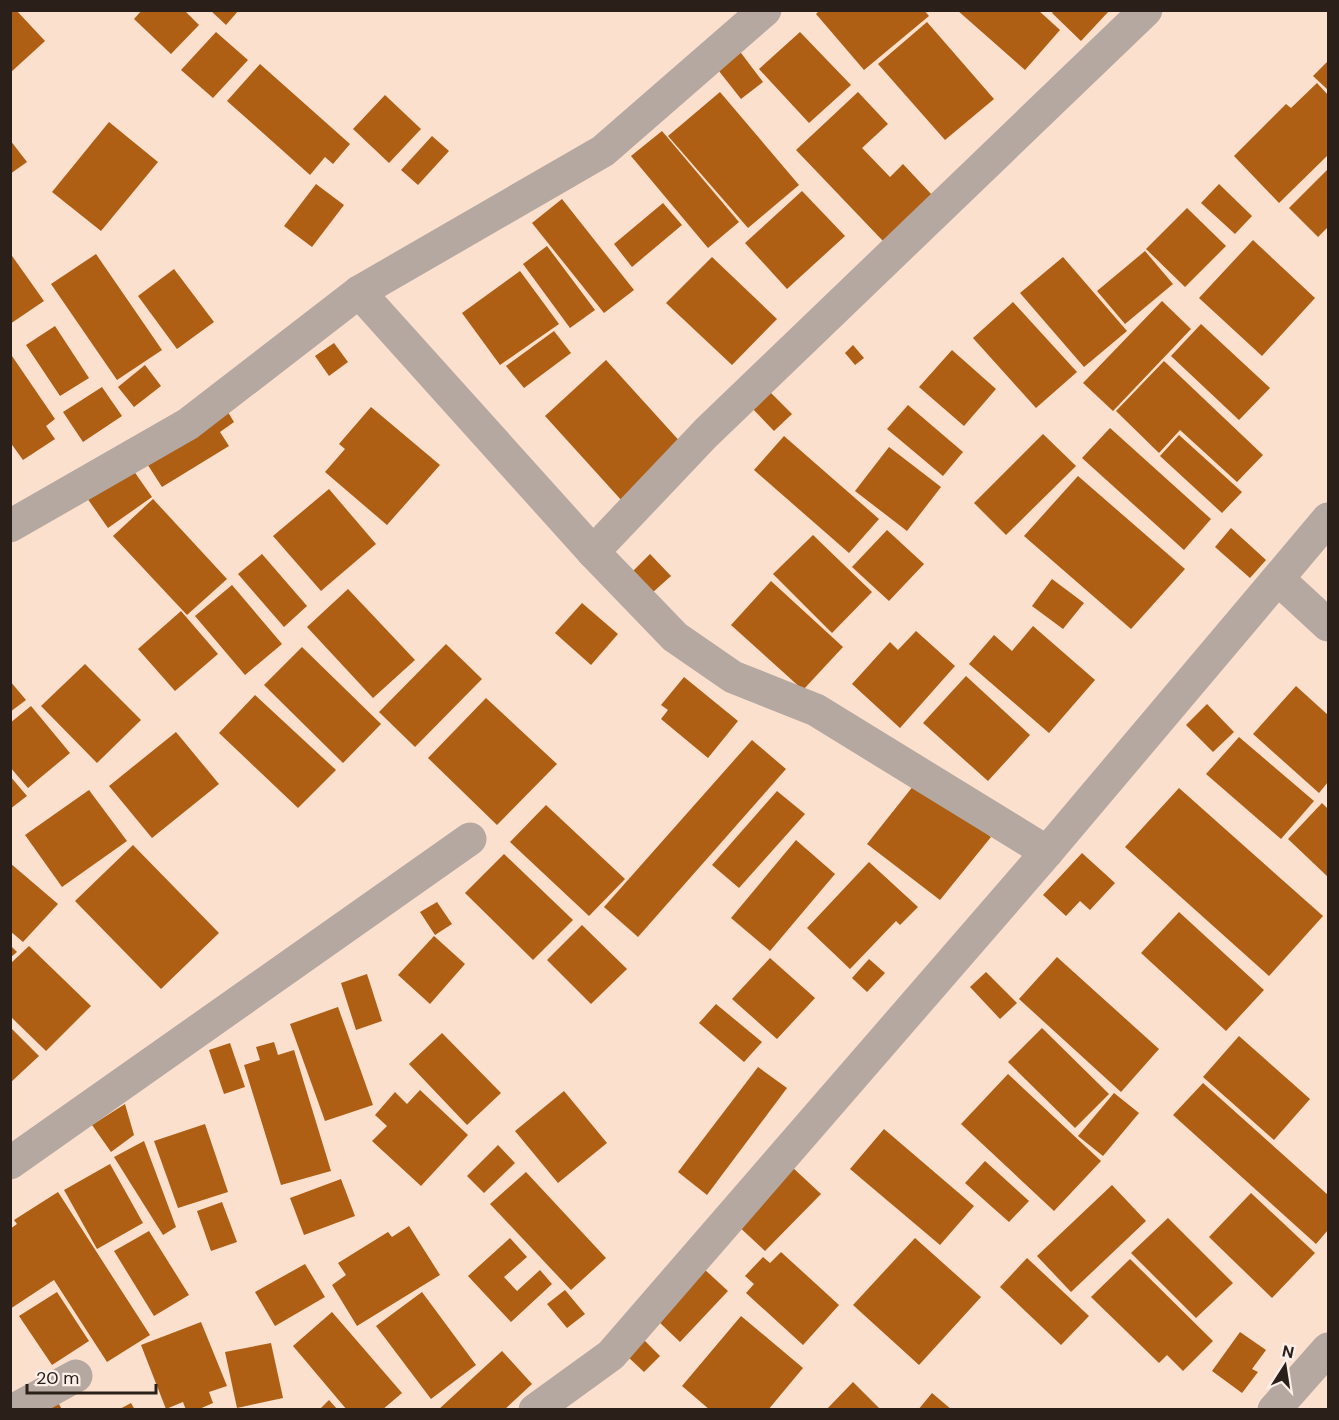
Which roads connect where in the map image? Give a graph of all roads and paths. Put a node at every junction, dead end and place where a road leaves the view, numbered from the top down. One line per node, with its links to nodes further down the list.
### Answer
1 (765, 10): 3 (street)
2 (1146, 10): 6 (street)
3 (359, 292): 5 (street); 6 (street)
4 (1329, 519): 7 (street)
5 (10, 526)
6 (593, 552): 10 (street)
7 (1278, 579): 8 (street); 10 (street)
8 (1329, 625)
9 (470, 838): 11 (street)
10 (1047, 852): 15 (street)
11 (10, 1163)
12 (1329, 1349): 16 (street)
13 (76, 1376): 14 (street)
14 (14, 1410)
15 (535, 1410)
16 (1274, 1410)

